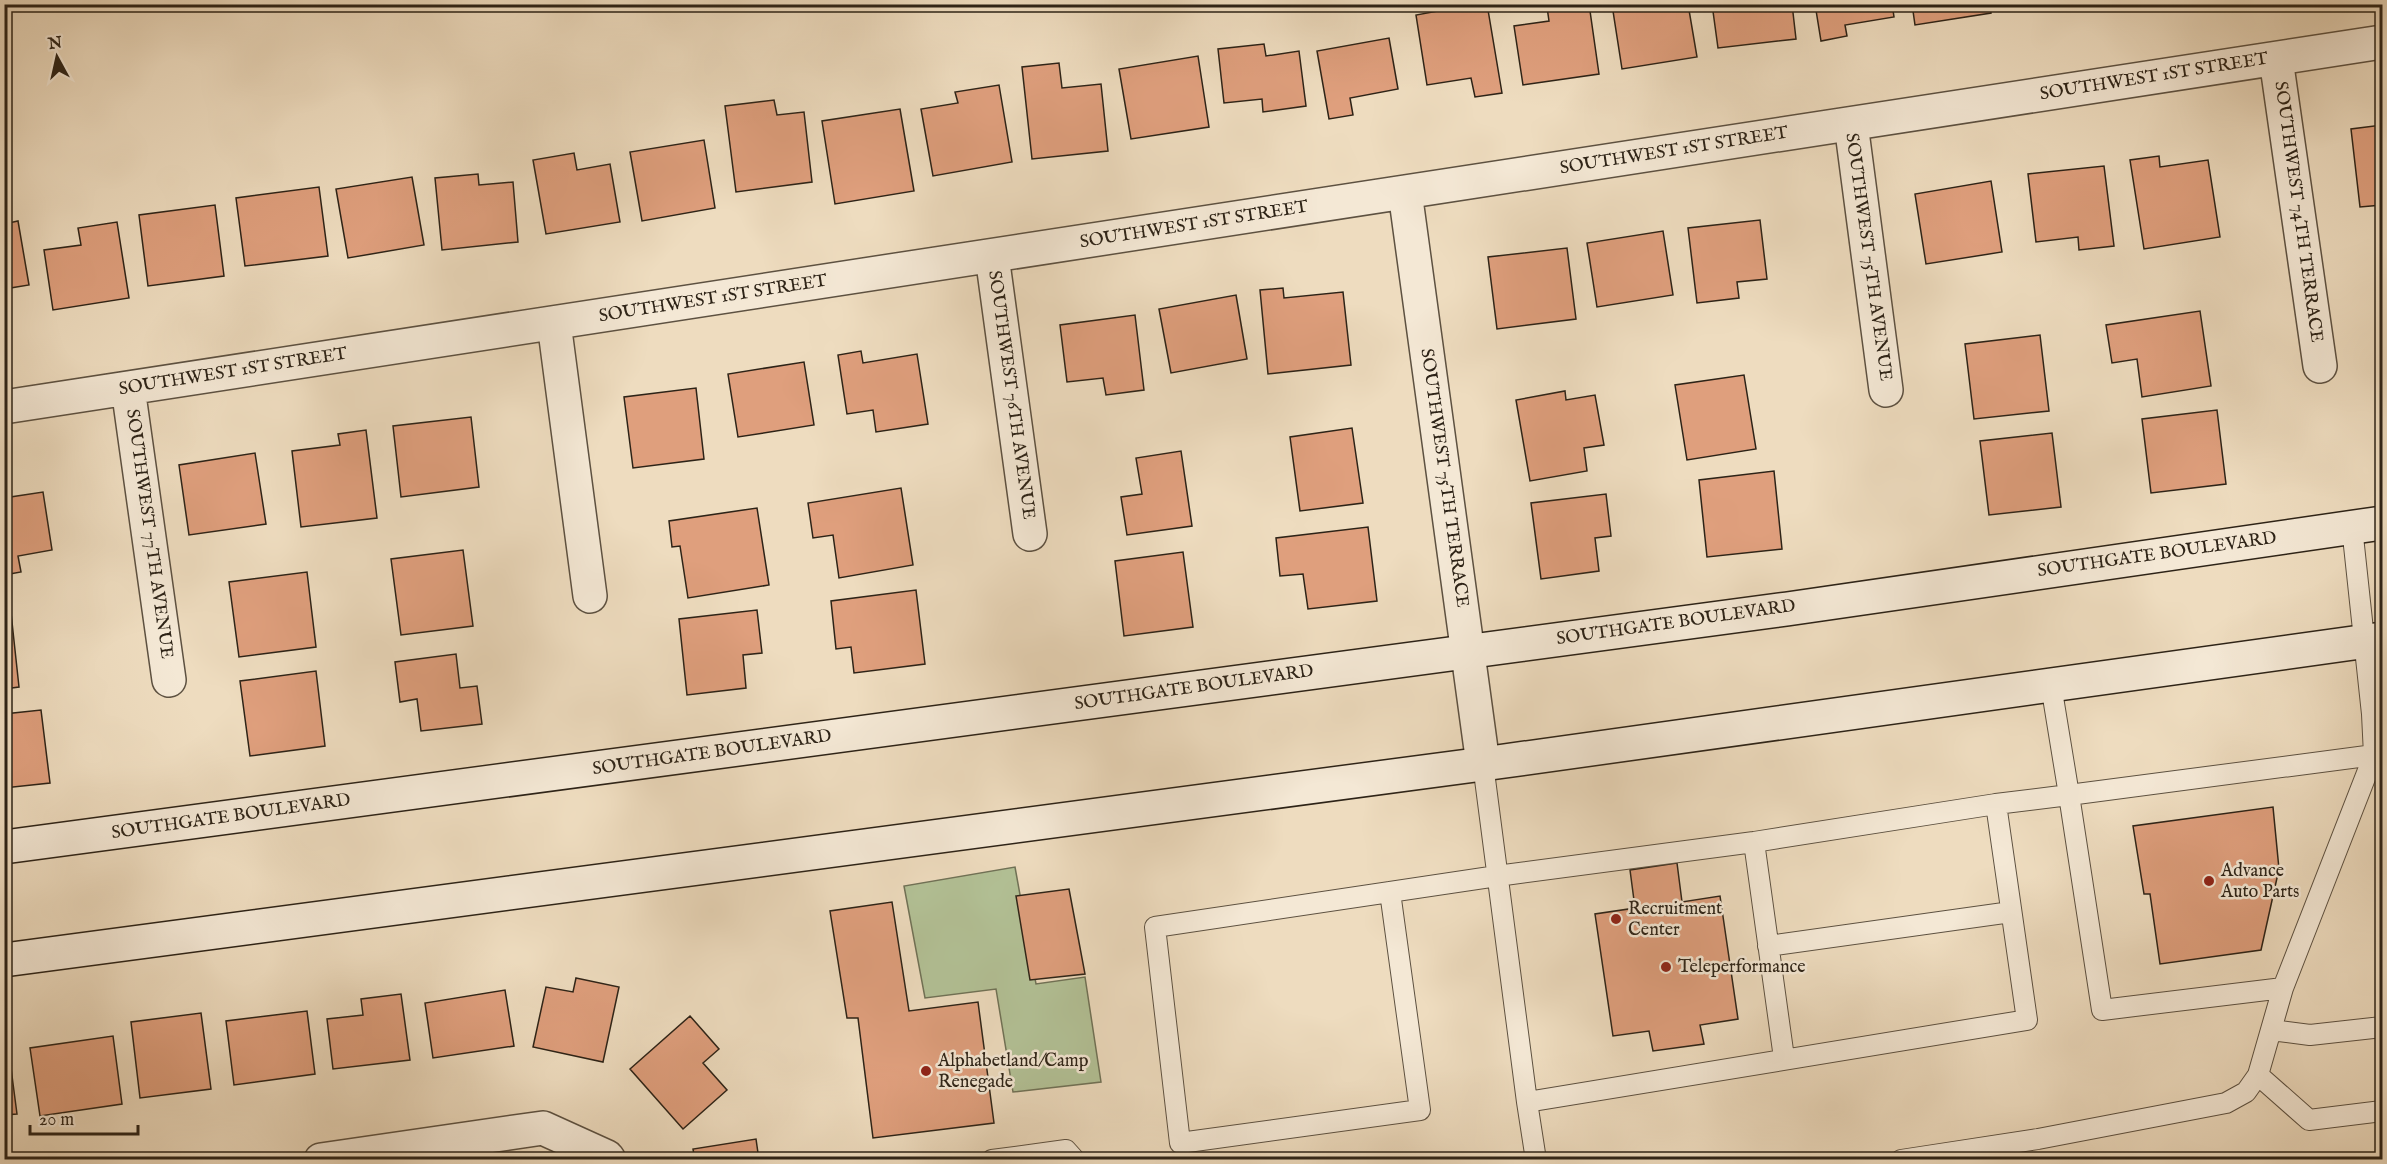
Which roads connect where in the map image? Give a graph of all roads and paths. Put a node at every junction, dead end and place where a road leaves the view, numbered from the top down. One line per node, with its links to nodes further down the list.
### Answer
1 (2382, 42): 2 (street, SOUTHWEST 1ST STREET)
2 (2276, 58): 3 (street, SOUTHWEST 1ST STREET); 7 (street, SOUTHWEST 74TH TERRACE)
3 (1851, 124): 4 (street, SOUTHWEST 1ST STREET); 9 (street, SOUTHWEST 75TH AVENUE)
4 (1406, 192): 5 (street, SOUTHWEST 1ST STREET); 15 (street, SOUTHWEST 75TH TERRACE)
5 (992, 256): 6 (street, SOUTHWEST 1ST STREET); 12 (street, SOUTHWEST 76TH AVENUE)
6 (554, 323): 8 (street, SOUTHWEST 1ST STREET); 13 (street)
7 (2320, 366)
8 (128, 388): 10 (street, SOUTHWEST 1ST STREET); 16 (street, SOUTHWEST 77TH AVENUE)
9 (1886, 390)
10 (4, 407)
11 (2367, 525): 14 (lane); 15 (street, SOUTHGATE BOULEVARD)
12 (1030, 534)
13 (590, 596)
14 (2373, 640): 17 (street); 18 (lane)
15 (1468, 651): 19 (street, SOUTHWEST 75TH TERRACE); 23 (street, SOUTHGATE BOULEVARD)
16 (169, 680)
17 (2051, 685): 19 (street); 20 (lane)
18 (2378, 761): 20 (lane); 29 (lane)
19 (1483, 764): 24 (lane); 28 (street)
20 (2069, 795): 21 (lane); 29 (lane)
21 (1996, 804): 22 (lane); 26 (lane)
22 (1754, 842): 24 (lane); 27 (lane)
23 (4, 847)
24 (1497, 876): 25 (lane); 34 (lane)
25 (1390, 892): 25 (lane)
26 (2012, 912): 27 (lane); 32 (lane)
27 (1768, 946): 32 (lane)
28 (4, 960)
29 (2283, 988): 31 (lane)
30 (2382, 1027): 31 (lane)
31 (2271, 1030): 33 (lane)
32 (1784, 1058): 34 (lane)
33 (2258, 1076): 35 (lane); 41 (lane)
34 (1527, 1102): 40 (lane)
35 (2382, 1111)
36 (608, 1158): 37 (street)
37 (321, 1160)
38 (992, 1160): 39 (lane)
39 (1075, 1160)
40 (1536, 1160)
41 (1901, 1160)

